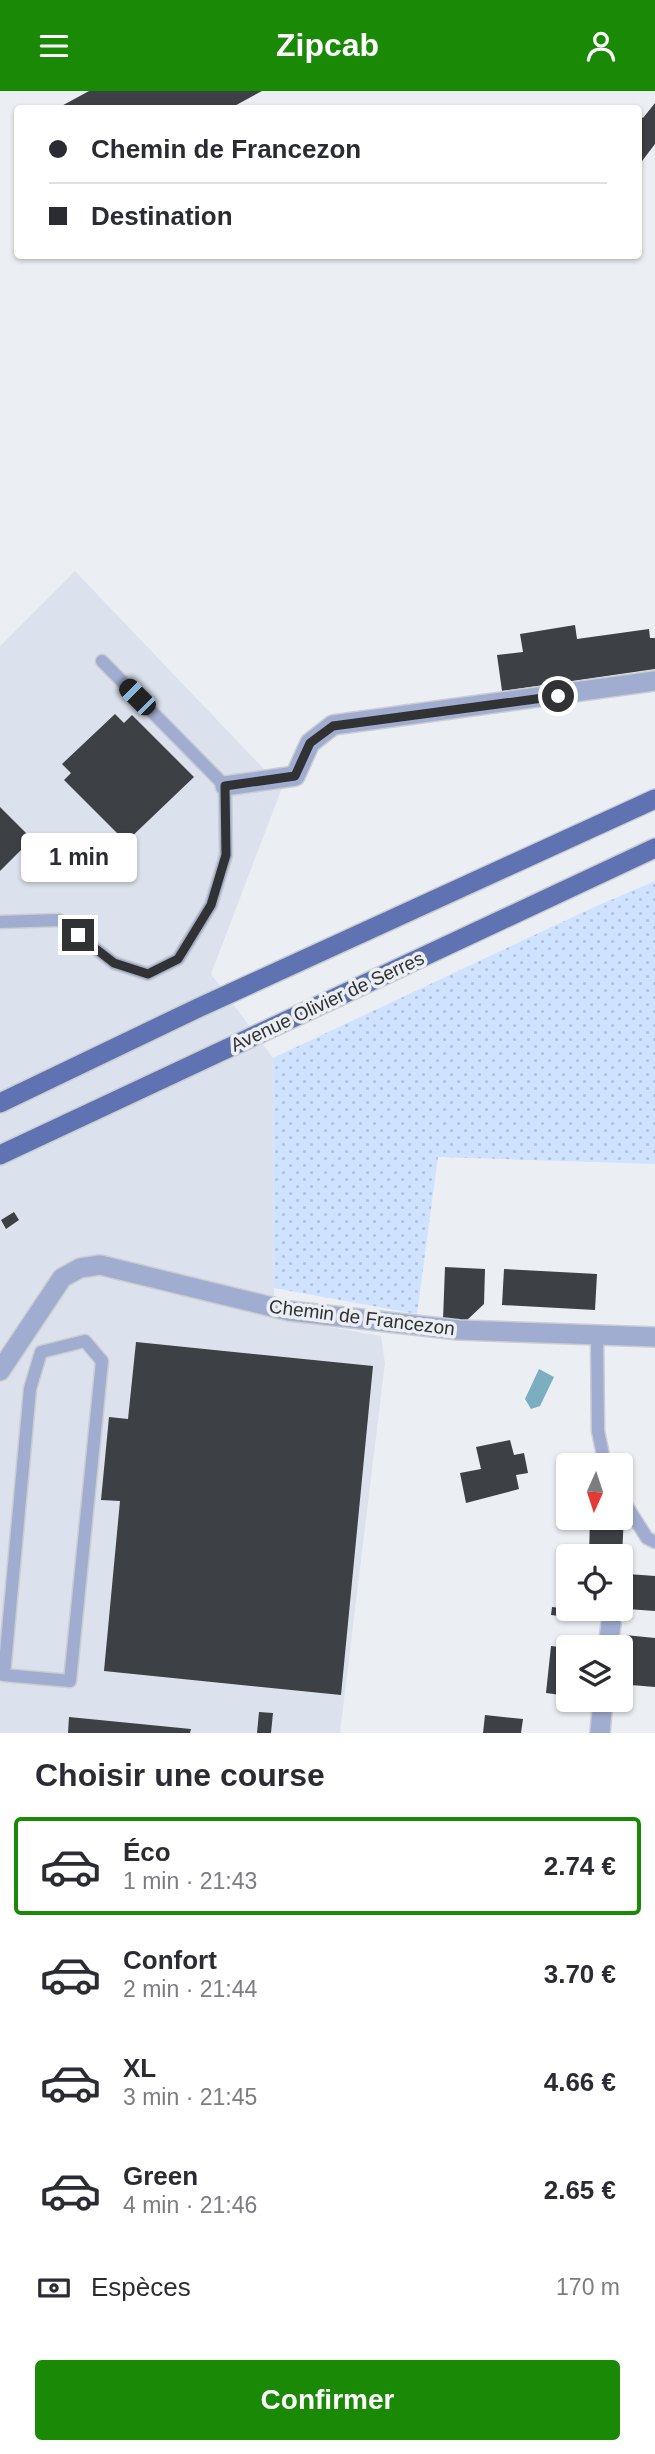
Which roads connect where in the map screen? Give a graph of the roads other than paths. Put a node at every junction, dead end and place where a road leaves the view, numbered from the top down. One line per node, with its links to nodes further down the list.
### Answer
1 (102, 661): 3 (lane)
2 (655, 681): 3 (street)
3 (225, 786): 6 (lane)
4 (655, 799): 7 (main road)
5 (655, 848): 8 (main road, Avenue Olivier de Serres)
6 (0, 922)
7 (0, 1103)
8 (0, 1155)
9 (597, 1335): 10 (street, Chemin de Francezon); 11 (street, Chemin de Francezon); 12 (lane)
10 (655, 1337)
11 (0, 1371)
12 (603, 1453)
13 (634, 1518): 14 (lane)
14 (655, 1542)
15 (611, 1625): 16 (street)
16 (610, 1635)
17 (2, 1675): 17 (lane)
18 (602, 1712): 19 (street)
19 (600, 1733)

